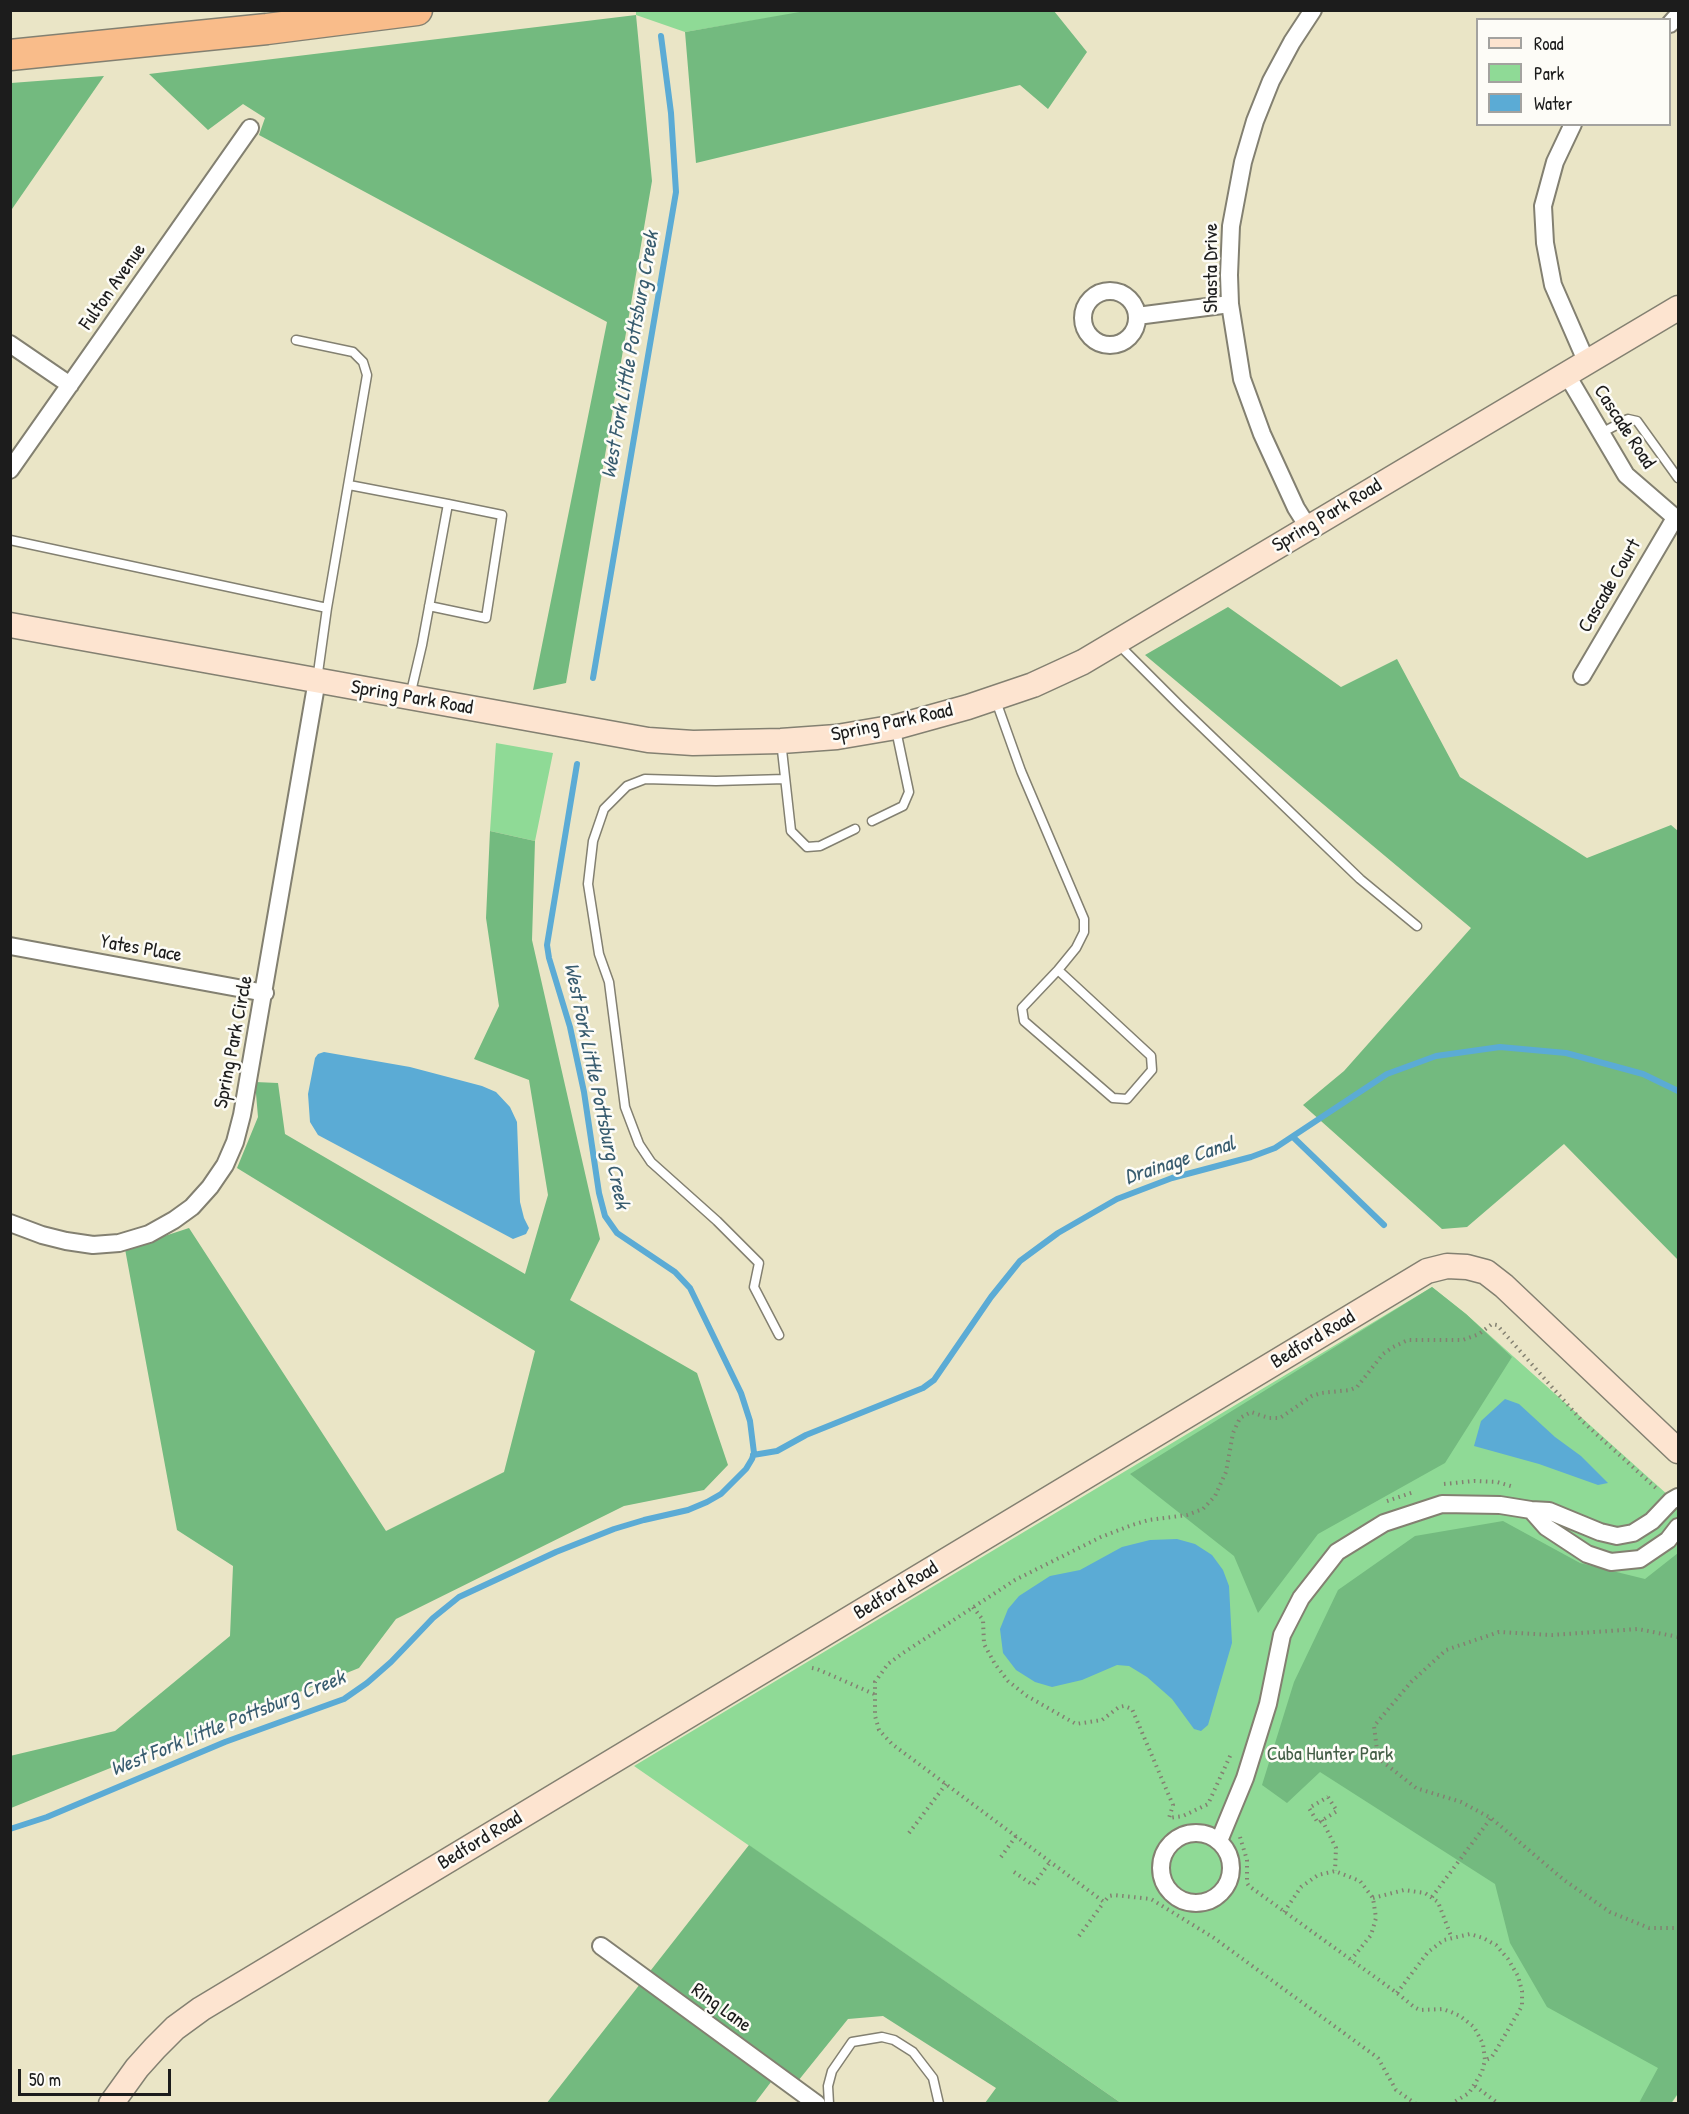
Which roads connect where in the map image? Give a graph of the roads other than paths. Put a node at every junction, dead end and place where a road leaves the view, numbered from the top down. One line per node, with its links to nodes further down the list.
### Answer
1 (417, 10): 3 (highway)
2 (1313, 10): 6 (street, Shasta Drive)
3 (10, 55)
4 (1572, 126): 11 (street, Cascade Road)
5 (250, 128): 12 (street, Fulton Avenue)
6 (1230, 304): 8 (street); 19 (street, Shasta Drive)
7 (1678, 308): 11 (street, Spring Park Road)
8 (1137, 316)
9 (296, 340): 16 (lane)
10 (10, 344): 12 (street)
11 (1577, 369): 13 (street, Cascade Road); 19 (street, Spring Park Road)
12 (69, 385): 14 (street, Fulton Avenue)
13 (1601, 433): 15 (lane); 18 (street, Cascade Road)
14 (10, 470)
15 (1678, 478)
16 (349, 485): 17 (lane); 22 (lane)
17 (448, 504): 21 (lane); 21 (lane)
18 (1677, 517): 25 (street, Cascade Court)
19 (1308, 527): 24 (street, Spring Park Road)
20 (10, 540): 22 (lane)
21 (429, 606): 27 (lane)
22 (327, 608): 26 (lane)
23 (10, 625): 26 (street, Spring Park Road)
24 (1117, 643): 28 (street, Spring Park Road); 34 (lane)
25 (1582, 676)
26 (317, 680): 27 (street, Spring Park Road); 37 (street, Spring Park Circle)
27 (410, 698): 30 (street, Spring Park Road)
28 (995, 698): 29 (street, Spring Park Road); 36 (lane)
29 (896, 727): 30 (street, Spring Park Road); 32 (lane)
30 (781, 741): 31 (lane)
31 (785, 779): 33 (lane); 39 (lane)
32 (872, 821)
33 (855, 829)
34 (1417, 926)
35 (10, 946): 37 (street, Yates Place)
36 (1058, 970): 36 (lane)
37 (265, 993): 38 (street, Spring Park Circle)
38 (10, 1223)
39 (779, 1335)
40 (1678, 1451): 46 (street, Bedford Road)
41 (1671, 1496): 42 (street)
42 (1531, 1510): 43 (street); 44 (street)
43 (1678, 1527)
44 (1219, 1841): 44 (street)
45 (601, 1946): 47 (street, Ring Lane)
46 (111, 2103)
47 (817, 2103)
48 (829, 2103): 49 (lane)
49 (939, 2103)

